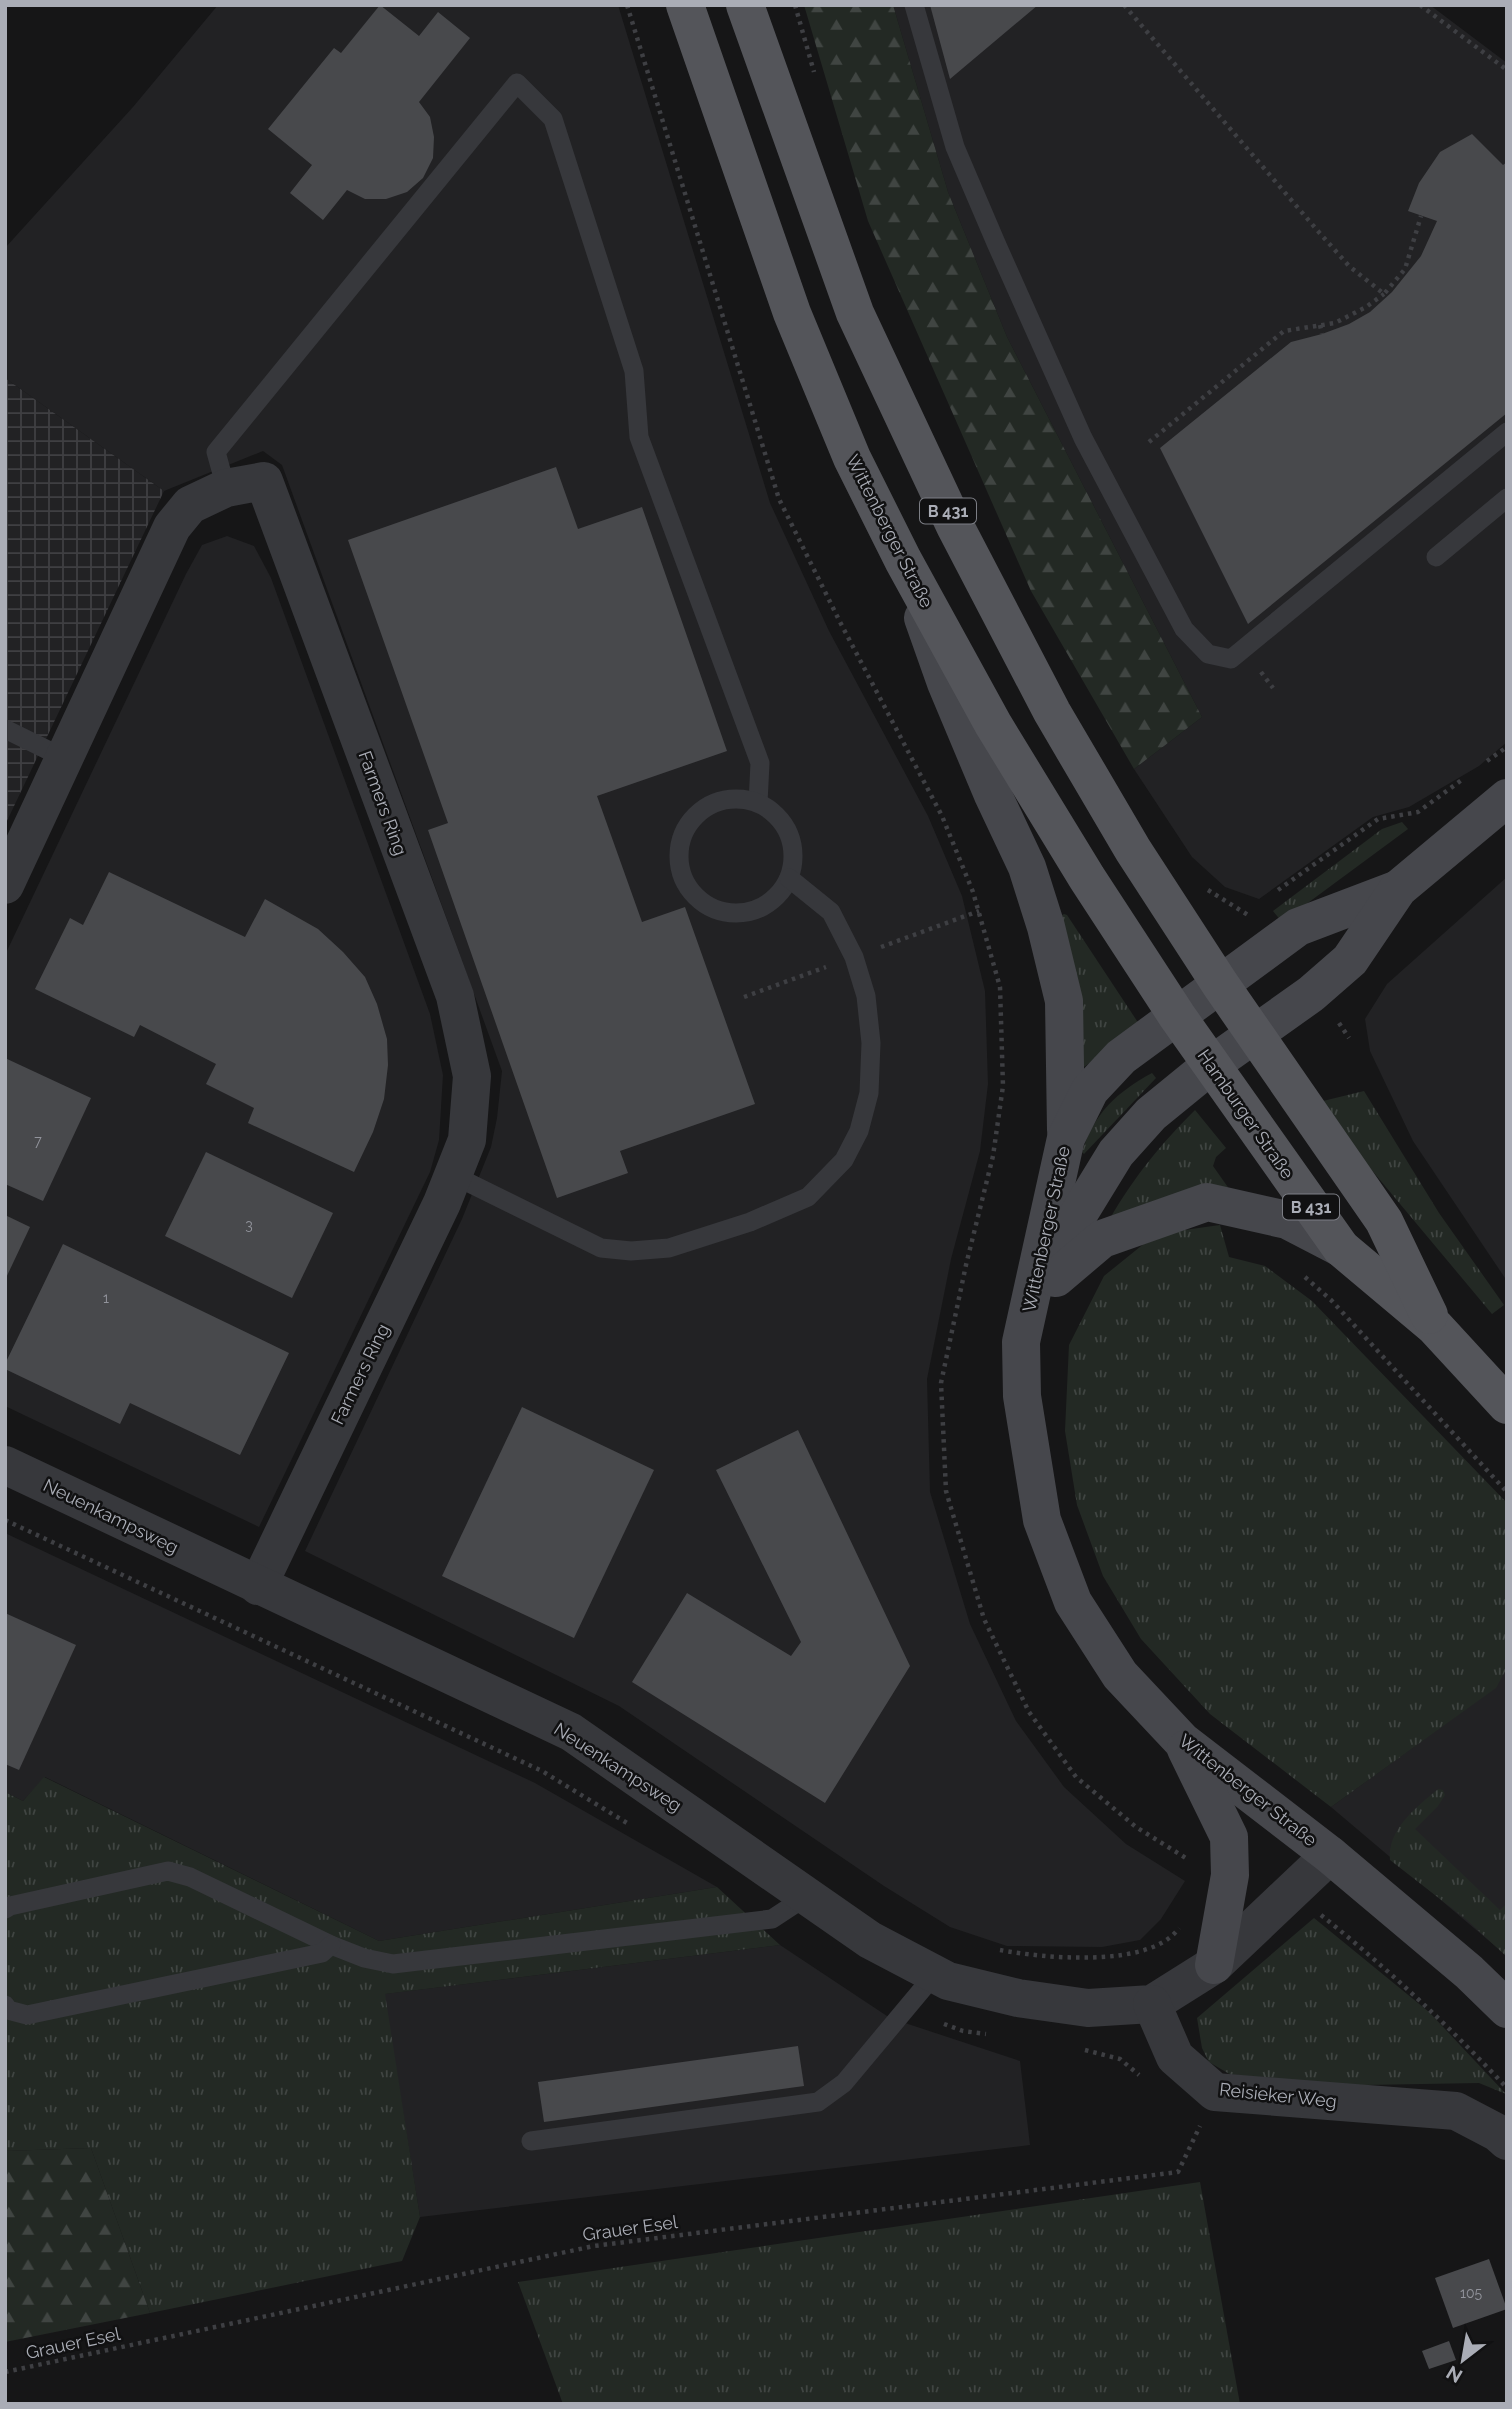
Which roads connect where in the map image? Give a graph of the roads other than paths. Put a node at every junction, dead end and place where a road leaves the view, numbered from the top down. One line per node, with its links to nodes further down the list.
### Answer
1 (685, 5): 8 (main road, Wittenberger Straße / B 431)
2 (745, 5): 16 (main road, B 431)
3 (914, 5): 4 (lane)
4 (1507, 432)
5 (226, 488): 10 (street, Farmers Ring); 12 (lane); 21 (street, Farmers Ring)
6 (1507, 498): 7 (lane)
7 (1436, 557)
8 (903, 560): 17 (main road, Wittenberger Straße / B 431); 20 (main road)
9 (5, 729): 10 (lane)
10 (64, 758): 14 (street, Farmers Ring)
11 (1507, 798): 15 (main road)
12 (758, 803): 13 (lane); 13 (lane)
13 (789, 878): 21 (lane)
14 (5, 885)
15 (1398, 889): 16 (main road, Wittenberger Straße); 18 (main road, Wittenberger Straße)
16 (1220, 984): 17 (main road, Wittenberger Straße); 18 (main road, B 431)
17 (1177, 1016): 19 (main road, Hamburger Straße / B 431); 20 (main road, Wittenberger Straße)
18 (1255, 1034): 19 (main road, Wittenberger Straße); 24 (main road, Hamburger Straße / B 431)
19 (1211, 1065): 22 (main road, Hamburger Straße / B 431); 23 (main road, Wittenberger Straße)
20 (1066, 1138): 26 (main road, Wittenberger Straße)
21 (453, 1175): 28 (street, Farmers Ring)
22 (1340, 1248): 23 (main road); 24 (main road, Hamburger Straße / B 431)
23 (1055, 1279): 26 (main road, Wittenberger Straße)
24 (1435, 1327): 25 (main road, Hamburger Straße / B 431)
25 (1507, 1405)
26 (1031, 1445): 29 (main road, Wittenberger Straße)
27 (5, 1465): 28 (street, Neuenkampsweg)
28 (258, 1586): 31 (street, Neuenkampsweg)
29 (1182, 1741): 30 (main road, Wittenberger Straße); 34 (main road)
30 (1330, 1855): 34 (street); 38 (main road, Wittenberger Straße)
31 (807, 1896): 33 (lane); 35 (street, Neuenkampsweg)
32 (5, 1909): 33 (lane)
33 (331, 1945): 37 (lane)
34 (1214, 1965): 36 (street)
35 (935, 1974): 36 (street, Neuenkampsweg); 39 (lane)
36 (1152, 2004): 40 (street, Reisieker Weg)
37 (5, 2005)
38 (1507, 2009)
39 (531, 2141)
40 (1507, 2141)

